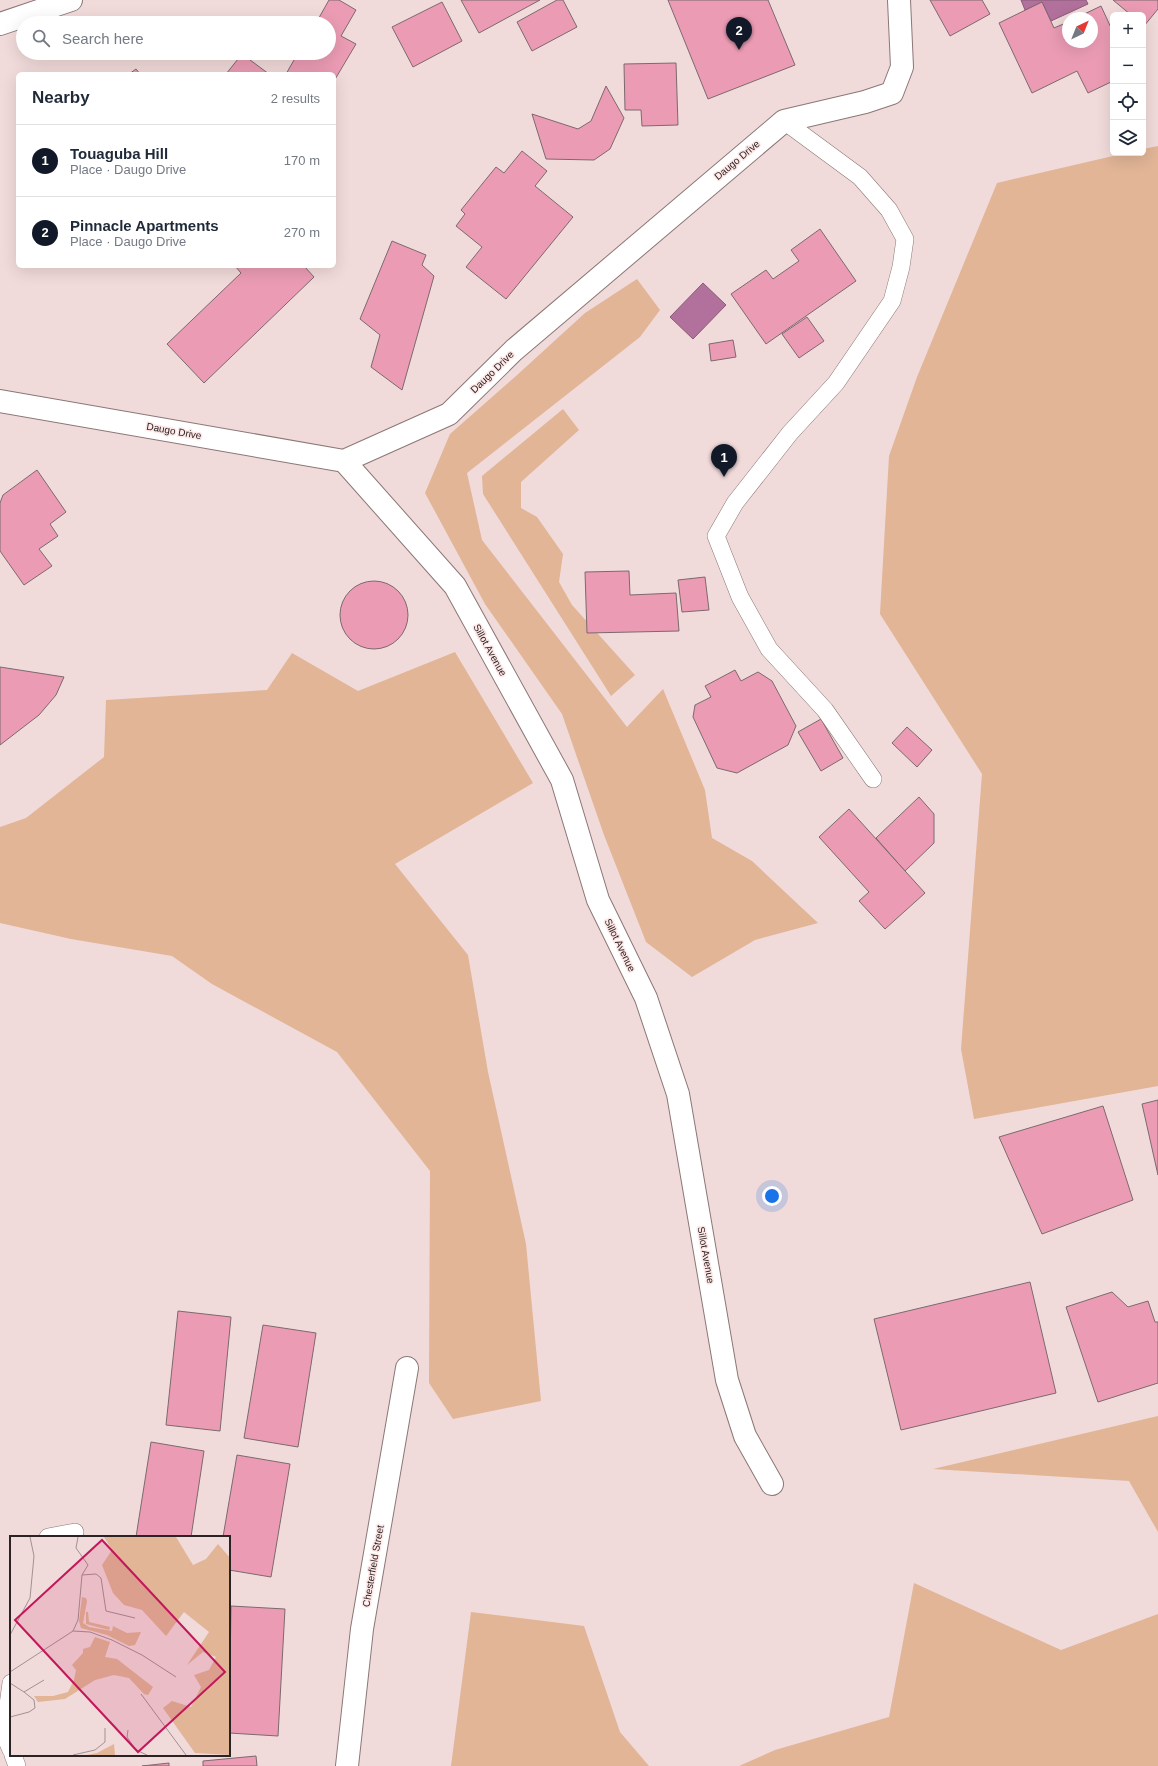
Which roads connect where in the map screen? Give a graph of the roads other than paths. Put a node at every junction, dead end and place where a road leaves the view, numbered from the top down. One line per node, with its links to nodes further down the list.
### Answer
1 (71, 0): 3 (street)
2 (899, 0): 6 (street, Daugo Drive)
3 (24, 16)
4 (16, 19): 5 (street)
5 (0, 24)
6 (784, 121): 8 (street, Daugo Drive); 9 (lane)
7 (0, 401): 8 (street, Daugo Drive)
8 (344, 461): 11 (street, Sillot Avenue)
9 (873, 779)
10 (407, 1368): 18 (street, Chesterfield Street)
11 (772, 1484)
12 (75, 1532): 13 (lane)
13 (53, 1536)
14 (10, 1690): 15 (lane)
15 (10, 1748)
16 (13, 1756): 17 (lane)
17 (17, 1766)
18 (347, 1766)

